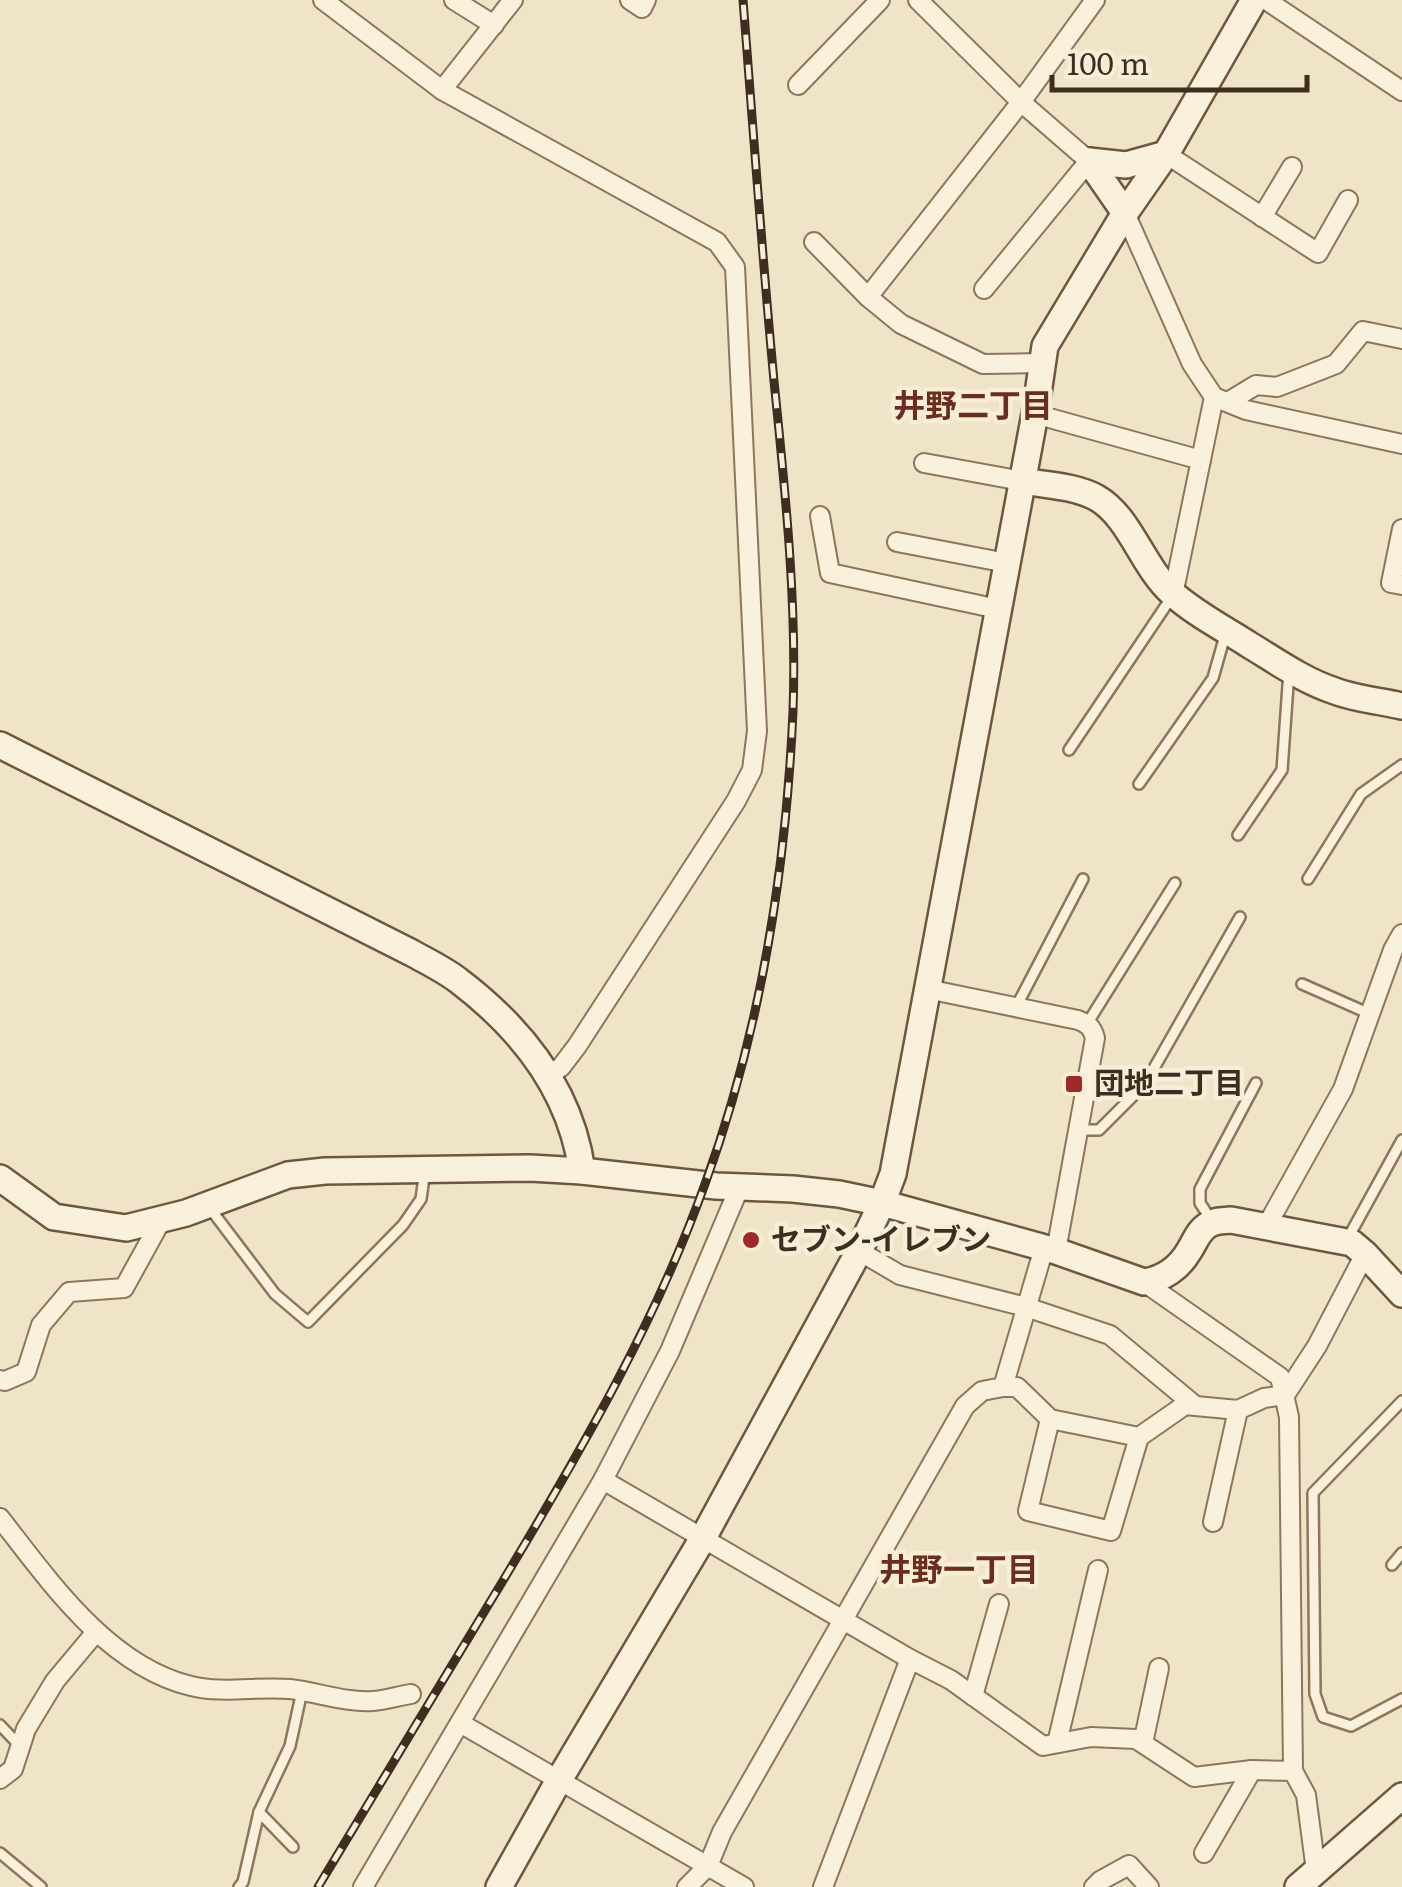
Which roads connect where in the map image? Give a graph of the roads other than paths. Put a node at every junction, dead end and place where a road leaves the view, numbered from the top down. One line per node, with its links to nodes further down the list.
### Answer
1 (323, 0): 13 (street)
2 (454, 0): 11 (street)
3 (514, 0): 11 (street)
4 (630, 0): 5 (street)
5 (646, 0)
6 (880, 0): 12 (street)
7 (1095, 0): 15 (street)
8 (1254, 0): 16 (street)
9 (1266, 0): 14 (street)
10 (922, 1): 15 (street)
11 (494, 25): 13 (street)
12 (798, 86)
13 (442, 90): 58 (street)
14 (1402, 91)
15 (1021, 102): 17 (street); 24 (street)
16 (1166, 154): 17 (street); 20 (street); 21 (street)
17 (1089, 161): 20 (street); 23 (street)
18 (1292, 167): 21 (street)
19 (1348, 200): 21 (street)
20 (1126, 213): 26 (street); 27 (street)
21 (1262, 217)
22 (814, 242): 24 (street)
23 (984, 289)
24 (868, 297): 26 (street)
25 (1402, 339): 27 (street)
26 (1041, 363): 28 (street)
27 (1222, 399): 29 (street); 30 (street)
28 (1035, 414): 30 (street); 32 (street)
29 (1402, 444)
30 (1202, 460): 38 (street)
31 (924, 463): 32 (street)
32 (1022, 482): 36 (street); 38 (street)
33 (820, 516): 39 (street)
34 (1402, 529): 37 (street)
35 (896, 542): 36 (street)
36 (1007, 563): 39 (street)
37 (1402, 585)
38 (1173, 594): 40 (street); 44 (lane)
39 (998, 609): 54 (street)
40 (1227, 631): 41 (street); 46 (lane)
41 (1289, 669): 42 (street); 47 (lane)
42 (1402, 706)
43 (0, 745): 58 (street)
44 (1069, 750)
45 (1402, 765): 49 (lane)
46 (1138, 784)
47 (1238, 834)
48 (1083, 879): 55 (lane)
49 (1308, 880)
50 (1175, 883): 57 (lane)
51 (1240, 917): 60 (lane)
52 (1402, 934): 56 (street)
53 (1302, 984): 56 (lane)
54 (927, 989): 55 (street); 66 (street)
55 (1015, 1008): 57 (street)
56 (1370, 1014): 70 (street)
57 (1087, 1024): 60 (street)
58 (549, 1074): 63 (street)
59 (1256, 1083): 69 (lane)
60 (1079, 1130): 72 (street)
61 (1402, 1140): 71 (lane)
62 (425, 1170): 63 (street); 67 (street); 67 (lane)
63 (582, 1171): 65 (street)
64 (0, 1178): 68 (street)
65 (740, 1186): 66 (street); 85 (street)
66 (882, 1203): 72 (street); 73 (street)
67 (207, 1205): 68 (street)
68 (162, 1219): 77 (street)
69 (1212, 1222): 70 (street); 74 (street)
70 (1266, 1227): 71 (street)
71 (1356, 1248): 75 (street); 79 (street)
72 (1050, 1250): 74 (street); 76 (street)
73 (858, 1251): 76 (street); 88 (street)
74 (1144, 1282): 79 (street)
75 (1402, 1294)
76 (1026, 1307): 78 (street); 81 (street)
77 (0, 1380)
78 (1003, 1387): 83 (street); 93 (street)
79 (1285, 1395): 82 (street); 107 (street)
80 (1402, 1401): 100 (lane)
81 (1193, 1404): 82 (street); 84 (street)
82 (1238, 1410): 87 (street)
83 (1050, 1419): 84 (street); 84 (street)
84 (1138, 1437)
85 (603, 1480): 88 (street); 101 (street)
86 (0, 1518): 94 (street)
87 (1213, 1522)
88 (703, 1538): 93 (street); 109 (street)
89 (1402, 1553): 90 (lane)
90 (1392, 1565)
91 (1098, 1570): 104 (street)
92 (998, 1604): 99 (street)
93 (844, 1620): 95 (street); 115 (street)
94 (96, 1632): 97 (street); 105 (street)
95 (910, 1659): 99 (street); 123 (street)
96 (1159, 1668): 103 (street)
97 (302, 1692): 98 (street); 111 (lane)
98 (410, 1694)
99 (973, 1696): 104 (street)
100 (1402, 1700)
101 (460, 1723): 109 (street); 119 (street)
102 (0, 1726): 105 (lane)
103 (1143, 1743): 104 (street); 106 (street)
104 (1057, 1744)
105 (20, 1746): 108 (street)
106 (1252, 1770): 107 (street); 114 (street)
107 (1293, 1771): 116 (street)
108 (0, 1780)
109 (560, 1780): 115 (street); 120 (street)
110 (1402, 1796): 116 (street)
111 (260, 1812): 112 (lane); 118 (lane)
112 (293, 1847)
113 (0, 1853): 117 (lane)
114 (1204, 1853)
115 (708, 1866): 121 (street); 122 (street)
116 (1307, 1879)
117 (41, 1887)
118 (239, 1887)
119 (364, 1887)
120 (499, 1887)
121 (687, 1887)
122 (744, 1887)
123 (823, 1887)
124 (1094, 1887): 125 (street)
125 (1149, 1887)

